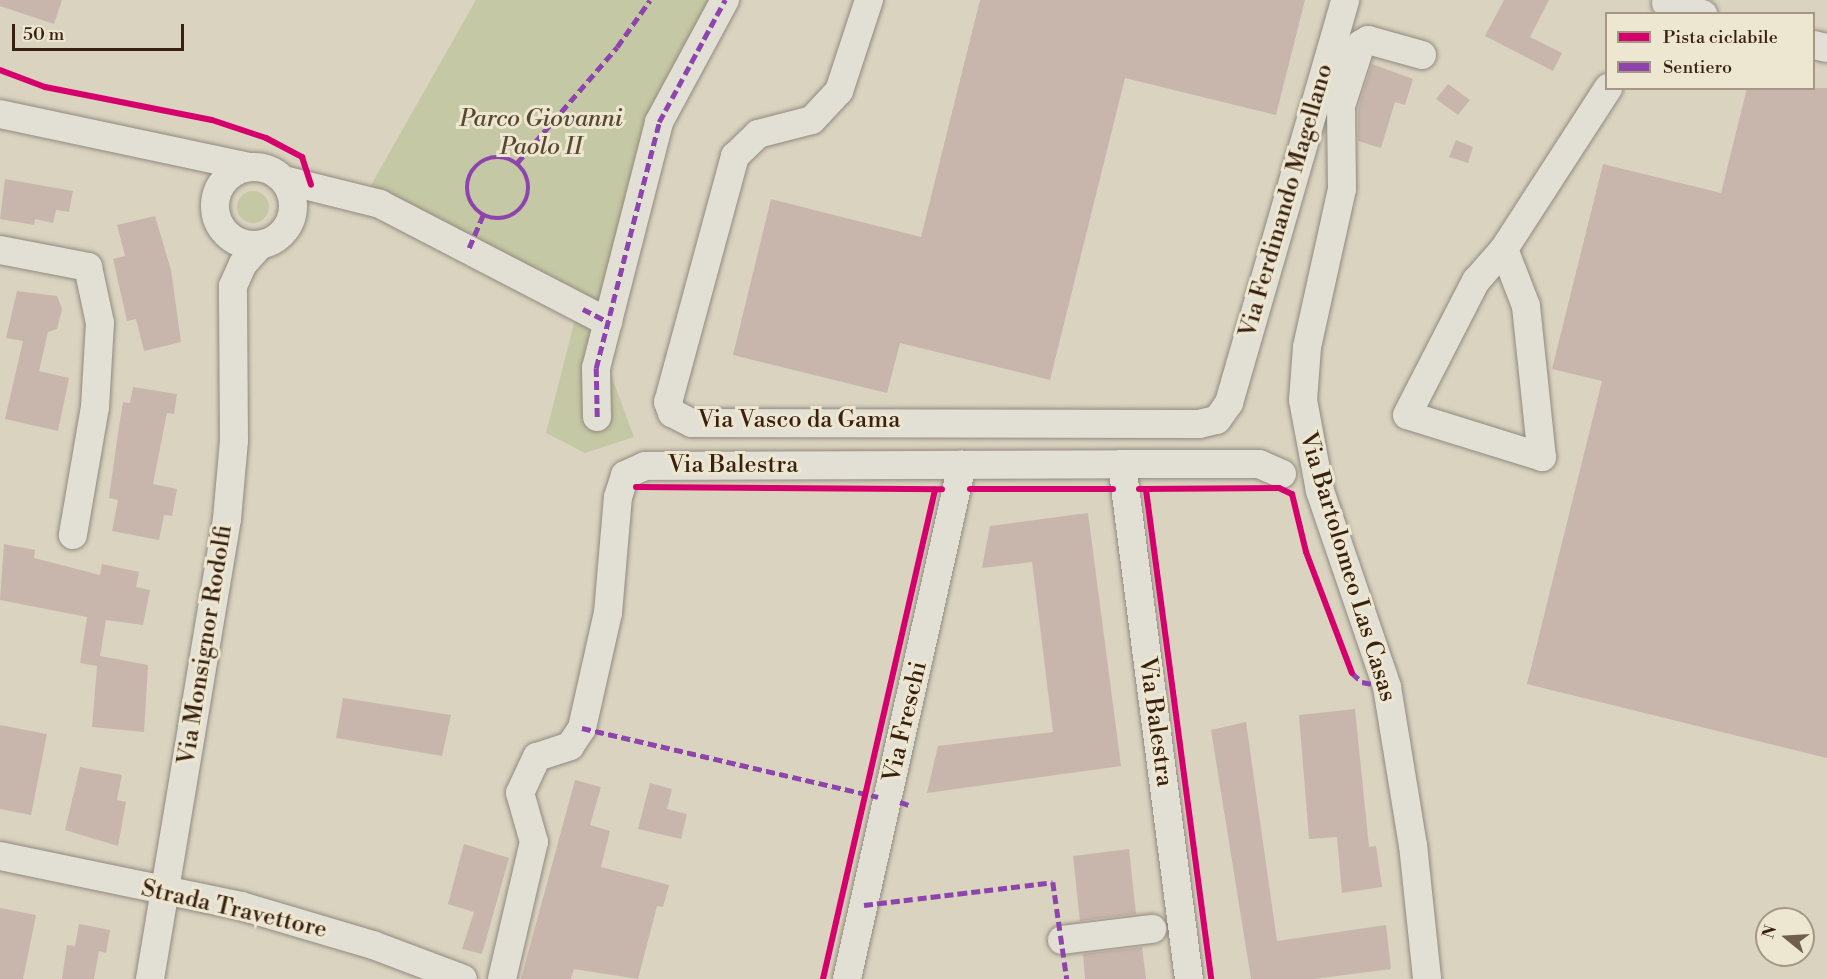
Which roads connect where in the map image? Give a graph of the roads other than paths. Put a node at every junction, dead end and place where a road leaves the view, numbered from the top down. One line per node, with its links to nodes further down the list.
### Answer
1 (725, 0): 20 (street)
2 (869, 0): 21 (street, Via Vasco da Gama)
3 (1345, 0): 21 (street, Via Ferdinando Magellano)
4 (1664, 6): 5 (street)
5 (1693, 12)
6 (1422, 55): 36 (street, Via Bartolomeo Las Casas)
7 (1607, 90): 17 (street)
8 (0, 114): 9 (street)
9 (184, 155): 10 (street); 13 (street, Via Monsignor Rodolfi)
10 (249, 166): 11 (street); 13 (street)
11 (284, 180): 12 (street); 14 (street)
12 (353, 197): 14 (street); 20 (street)
13 (215, 206): 15 (street, Via Monsignor Rodolfi)
14 (289, 226): 16 (street, Via Monsignor Rodolfi)
15 (226, 234): 16 (street); 19 (street, Via Monsignor Rodolfi)
16 (260, 246): 19 (street, Via Monsignor Rodolfi)
17 (1504, 249): 17 (street)
18 (0, 250): 26 (street)
19 (232, 309): 28 (street, Via Monsignor Rodolfi)
20 (608, 322): 22 (street)
21 (1229, 403)
22 (597, 417)
23 (1122, 464): 24 (street, Via Balestra); 25 (street, Via Balestra); 35 (street, Via Balestra)
24 (962, 465): 33 (street, Via Balestra); 34 (street, Via Freschi)
25 (1282, 474)
26 (73, 535)
27 (0, 856): 28 (street, Strada Travettore)
28 (164, 894): 31 (street, Via Monsignor Rodolfi); 32 (street, Strada Travettore)
29 (1152, 929): 30 (street)
30 (1062, 940)
31 (150, 979)
32 (463, 979)
33 (502, 979)
34 (847, 979)
35 (1189, 979)
36 (1427, 979)

